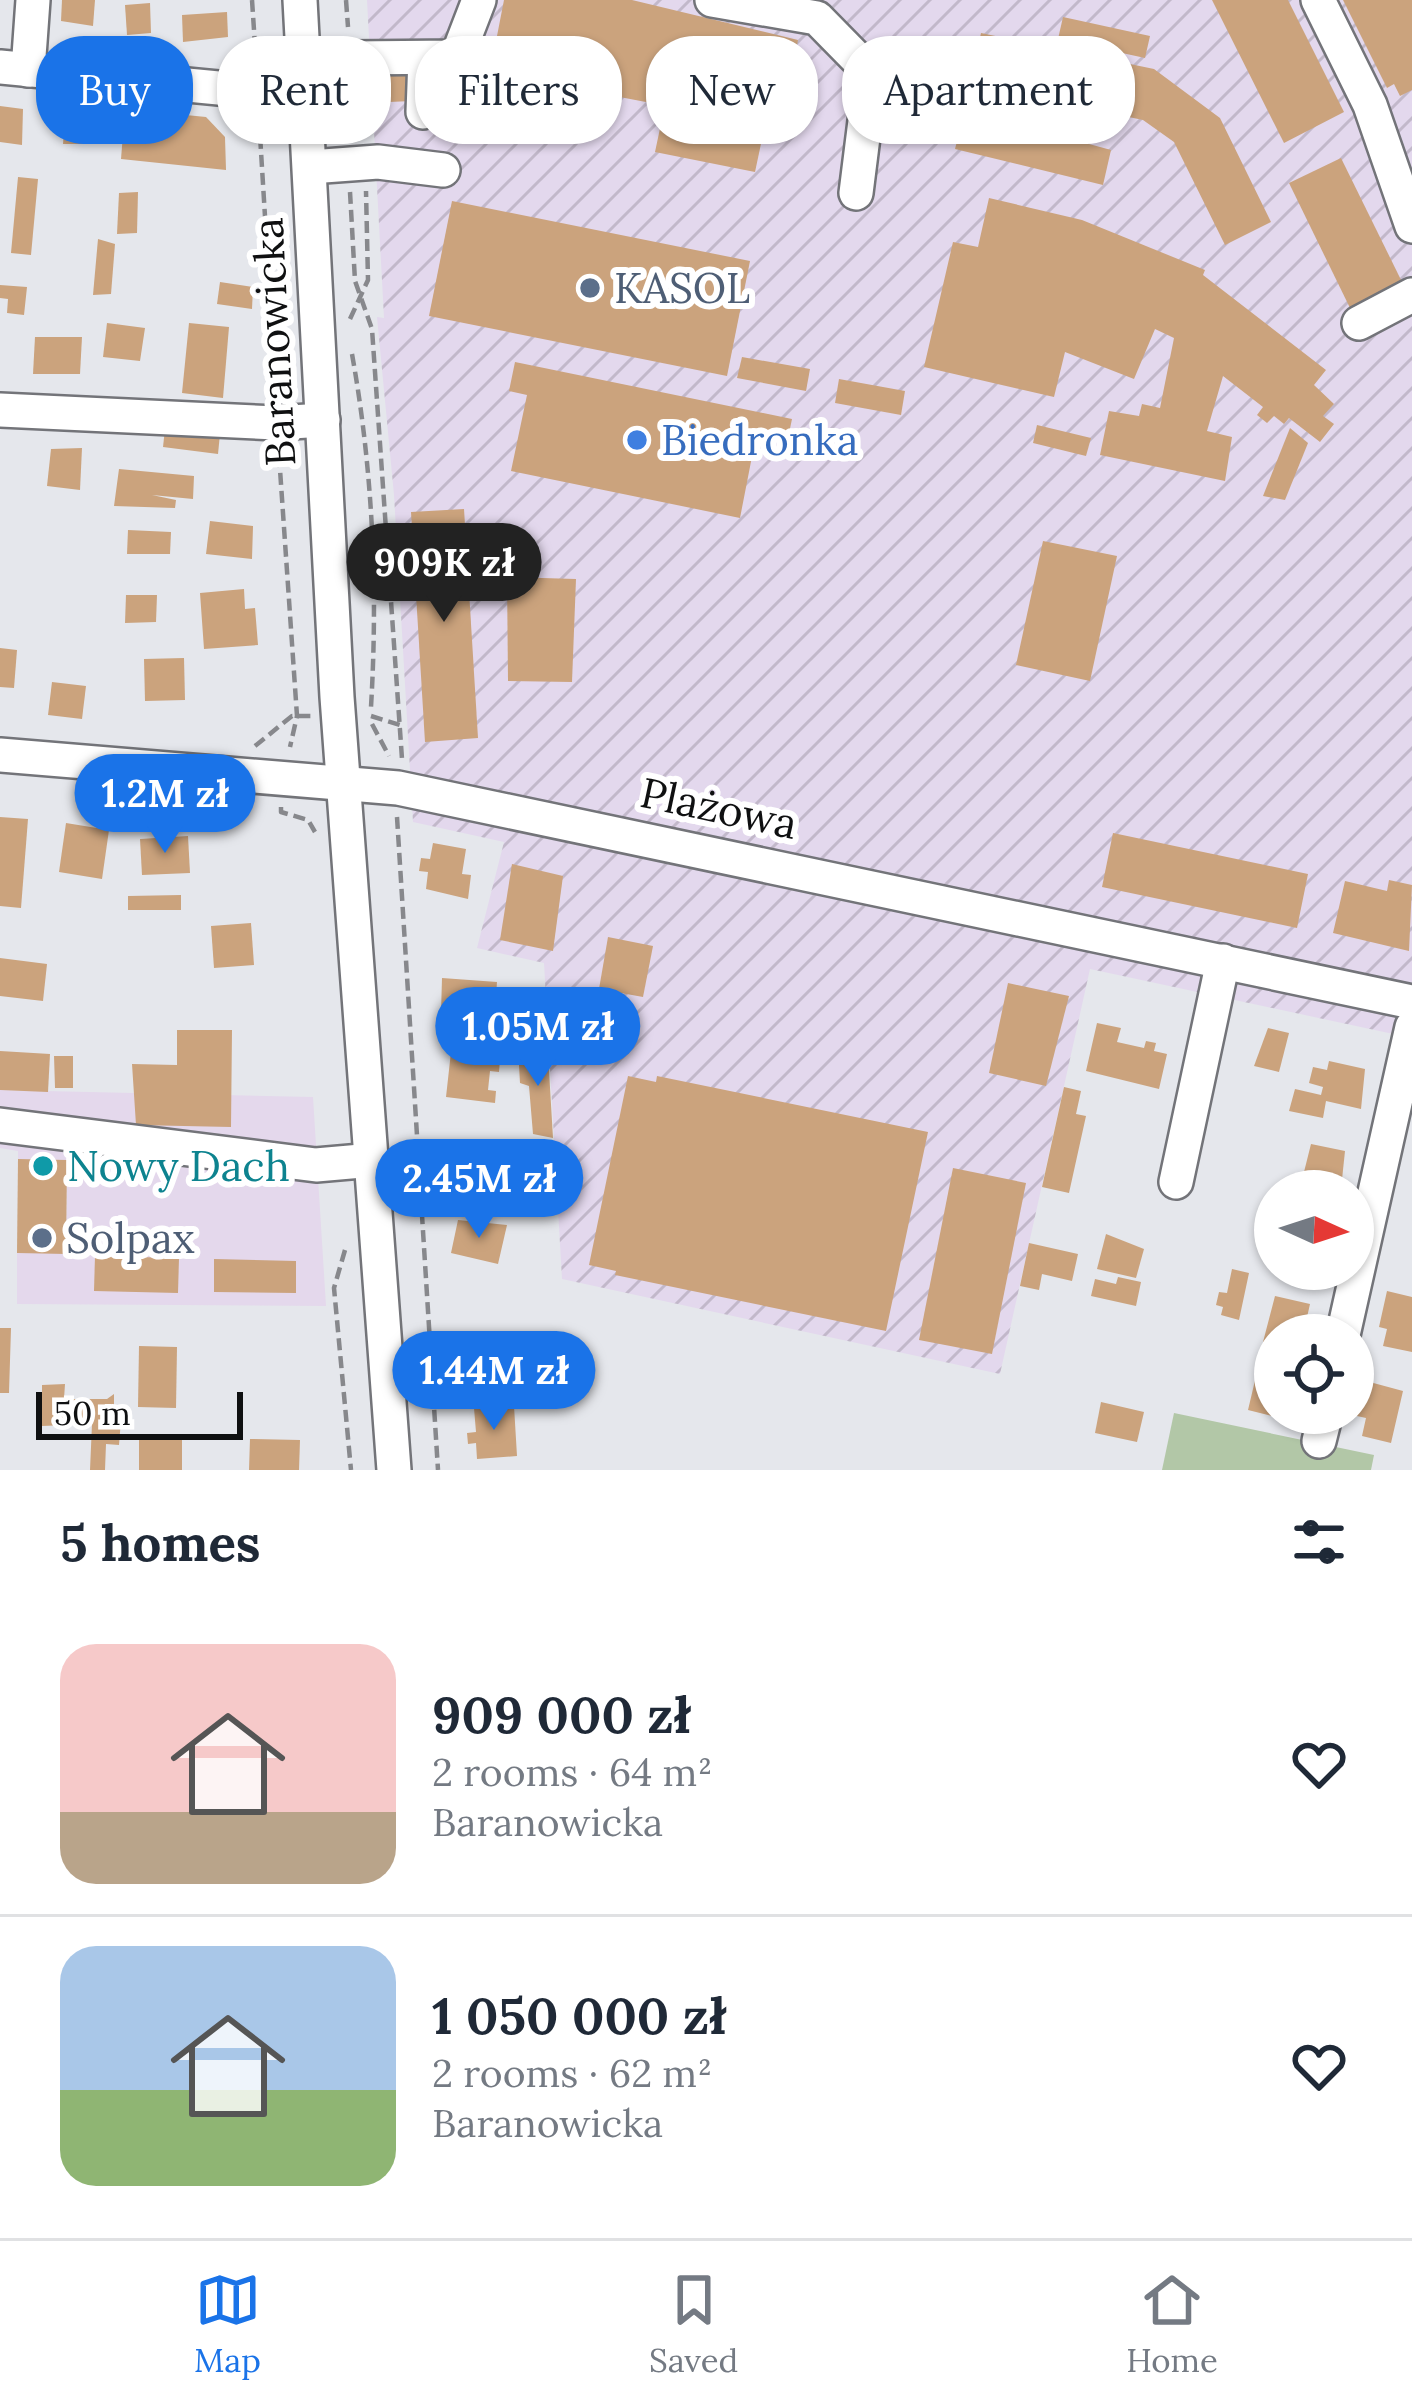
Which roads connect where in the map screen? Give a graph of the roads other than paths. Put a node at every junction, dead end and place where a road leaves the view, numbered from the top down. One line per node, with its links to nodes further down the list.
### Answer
1 (33, 0): 8 (street)
2 (300, 0): 6 (street, Baranowicka)
3 (479, 0): 7 (street)
4 (712, 0): 13 (street)
5 (1318, 0): 14 (street)
6 (302, 36)
7 (465, 36)
8 (14, 69): 9 (street)
9 (217, 88)
10 (309, 144): 11 (street, Baranowicka)
11 (310, 167): 12 (street); 18 (street, Baranowicka)
12 (443, 170)
13 (856, 193)
14 (1412, 228)
15 (1412, 295): 16 (street)
16 (1359, 323)
17 (0, 410): 18 (street)
18 (323, 420): 20 (street, Baranowicka)
19 (0, 755): 20 (street, Plażowa)
20 (342, 782): 21 (street, Plażowa); 25 (street, Baranowicka)
21 (1223, 961): 22 (street, Plażowa); 26 (street)
22 (1412, 1002)
23 (1412, 1028): 27 (street)
24 (0, 1125): 25 (street)
25 (373, 1160): 28 (street, Baranowicka)
26 (1176, 1182)
27 (1348, 1314)
28 (394, 1470)

